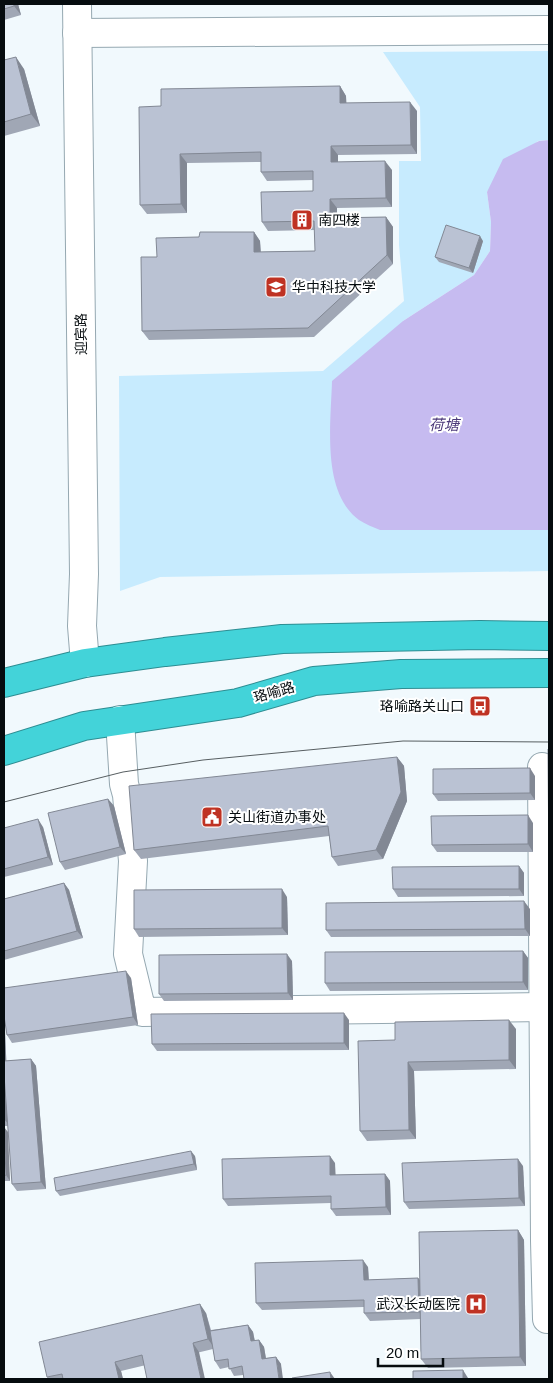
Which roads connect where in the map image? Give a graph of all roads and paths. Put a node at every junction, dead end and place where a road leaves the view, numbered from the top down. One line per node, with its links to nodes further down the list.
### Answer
1 (76, 4): 3 (street, 迎宾路)
2 (549, 30): 3 (street)
3 (77, 32): 5 (street, 迎宾路)
4 (549, 636): 5 (highway)
5 (85, 663): 7 (highway)
6 (549, 673): 8 (highway, 珞喻路)
7 (4, 683)
8 (120, 720): 9 (highway, 珞喻路); 12 (street)
9 (4, 752)
10 (542, 767): 11 (street)
11 (546, 968): 12 (street)
12 (544, 1006): 13 (street)
13 (547, 1069): 14 (street)
14 (547, 1172): 15 (street)
15 (547, 1241): 16 (street)
16 (549, 1319)

